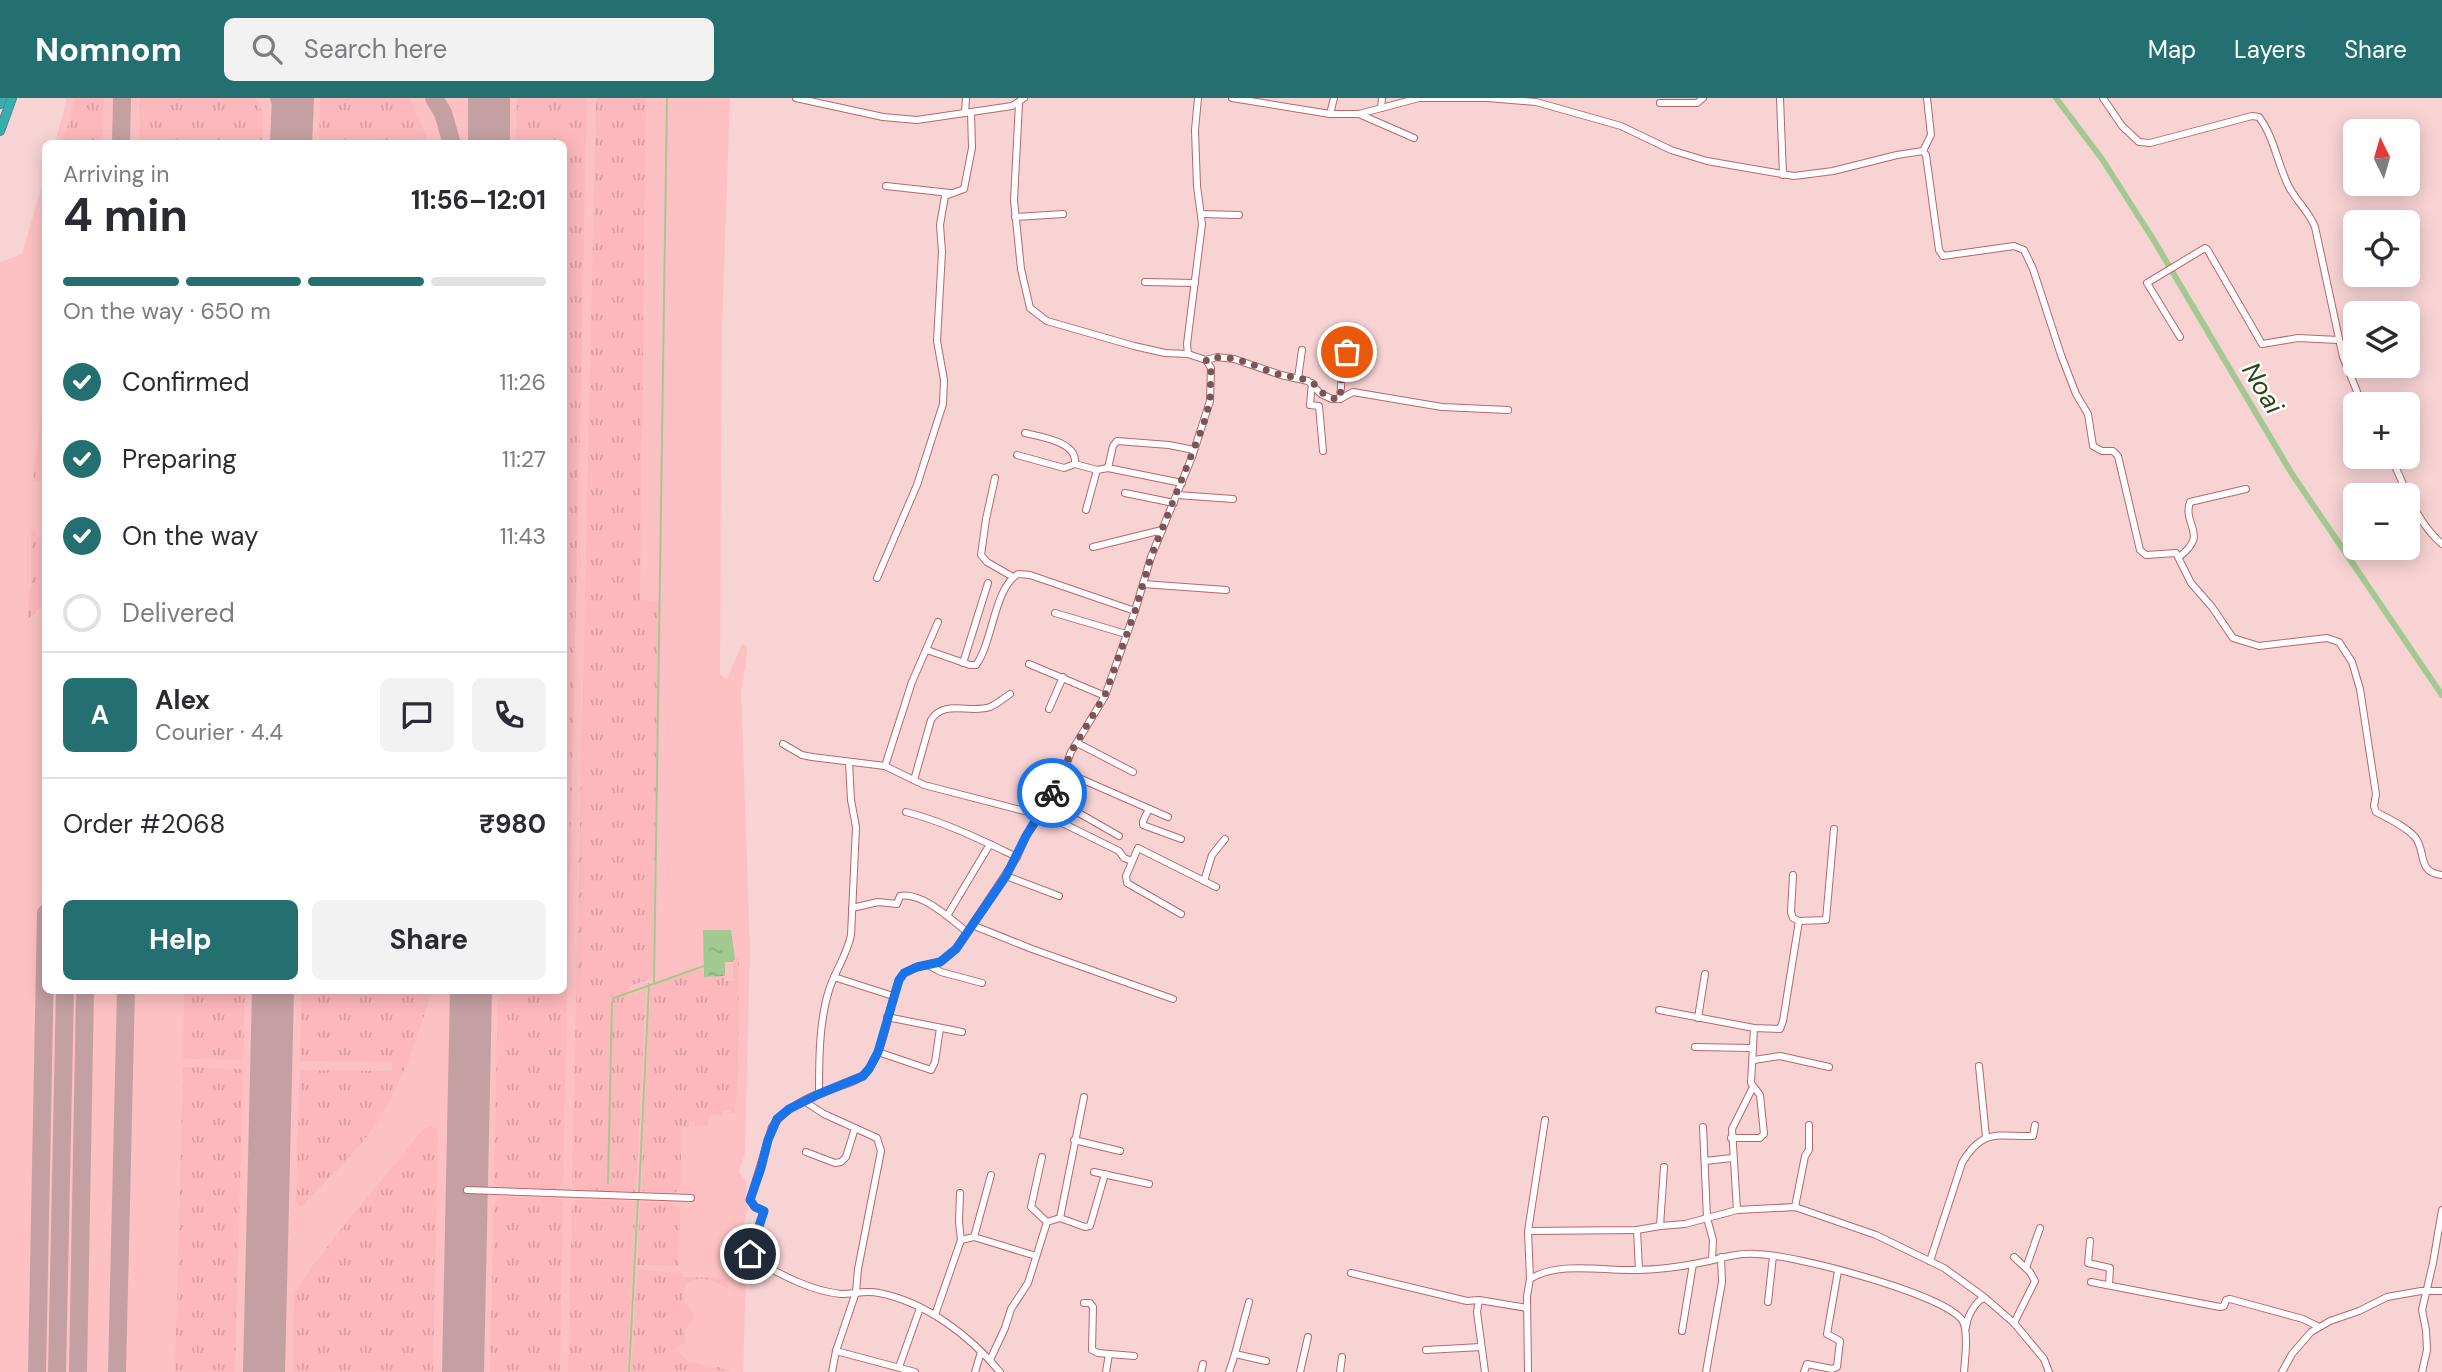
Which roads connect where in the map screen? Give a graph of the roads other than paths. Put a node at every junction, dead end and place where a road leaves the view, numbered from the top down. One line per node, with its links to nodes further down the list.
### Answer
1 (2, 98): 16 (highway)
2 (12, 98): 21 (highway)
3 (796, 98): 18 (street)
4 (966, 98): 18 (street)
5 (1198, 98): 28 (street)
6 (1231, 98): 19 (street)
7 (1334, 98): 19 (street)
8 (1382, 98): 17 (street)
9 (1703, 98): 15 (street)
10 (1780, 98): 24 (street)
11 (1927, 98): 23 (street)
12 (2104, 98): 34 (street)
13 (1536, 100): 17 (street); 24 (street)
14 (1022, 101): 18 (street); 30 (street)
15 (1660, 103)
16 (0, 104)
17 (1381, 108): 20 (street)
18 (968, 112): 26 (street)
19 (1330, 114): 20 (street)
20 (1360, 114): 22 (street)
21 (0, 131)
22 (1414, 138)
23 (1923, 151): 24 (street); 63 (street)
24 (1783, 174)
25 (886, 186): 26 (street)
26 (950, 193): 65 (street)
27 (1063, 214): 30 (street)
28 (1202, 214): 29 (street); 32 (street)
29 (1239, 215)
30 (1015, 217): 37 (street)
31 (1145, 282): 32 (street)
32 (1195, 283): 37 (street)
33 (2180, 337): 34 (street)
34 (2338, 340): 41 (street)
35 (1302, 350): 39 (street)
36 (1347, 352): 42 (street)
37 (1188, 354): 38 (street)
38 (1206, 360): 39 (street); 45 (street)
39 (1298, 378): 40 (street)
40 (1312, 383): 42 (street); 46 (street)
41 (2356, 392)
42 (1340, 399): 43 (street)
43 (1508, 410)
44 (1025, 433): 48 (street)
45 (1195, 450): 49 (street); 53 (street)
46 (1323, 451)
47 (1017, 455): 48 (street)
48 (1075, 464): 51 (street)
49 (1108, 468): 51 (street); 53 (street)
50 (2396, 469): 61 (street)
51 (1097, 470): 59 (street)
52 (995, 478): 64 (street)
53 (1182, 483): 56 (street)
54 (2246, 489): 63 (street)
55 (1125, 493): 58 (street)
56 (1177, 495): 57 (street); 58 (street)
57 (1233, 499)
58 (1174, 502): 60 (street)
59 (1086, 510)
60 (1162, 530): 62 (street); 67 (street)
61 (2442, 544)
62 (1093, 547)
63 (2179, 557): 100 (street)
64 (1013, 577): 69 (street); 74 (street)
65 (877, 578)
66 (988, 583): 74 (street)
67 (1143, 584): 68 (street); 69 (street)
68 (1226, 590)
69 (1135, 611): 72 (street)
70 (1055, 613): 72 (street)
71 (938, 622): 73 (street)
72 (1126, 635): 78 (street)
73 (927, 650): 74 (street); 83 (street)
74 (963, 663)
75 (1029, 664): 76 (street)
76 (1063, 677): 78 (street); 79 (street)
77 (1010, 694): 86 (street)
78 (1105, 695): 80 (street)
79 (1049, 709)
80 (1077, 743): 84 (street); 85 (street)
81 (783, 744): 82 (street)
82 (849, 762): 83 (street); 105 (street)
83 (885, 766): 86 (street)
84 (1065, 772): 87 (street); 88 (street)
85 (1133, 772)
86 (914, 780): 90 (street)
87 (1049, 796): 90 (street); 93 (street)
88 (1149, 809): 91 (street); 94 (street)
89 (906, 812): 96 (street)
90 (1041, 814): 97 (street); 98 (street)
91 (1168, 817)
92 (1834, 829): 108 (street)
93 (1119, 836)
94 (1181, 839)
95 (1225, 839): 102 (street)
96 (990, 844): 97 (street); 107 (street)
97 (1017, 857): 101 (street)
98 (1132, 862): 102 (street); 106 (street)
99 (1793, 875): 108 (street)
100 (2442, 875)
101 (1006, 876): 104 (street); 109 (street)
102 (1204, 881): 103 (street)
103 (1216, 887)
104 (1059, 896)
105 (852, 908): 107 (street); 113 (street)
106 (1181, 914)
107 (947, 916): 110 (street)
108 (1799, 921): 121 (street)
109 (972, 925): 110 (street); 116 (street)
110 (967, 932): 111 (street)
111 (928, 965): 114 (street); 115 (street)
112 (1705, 974): 119 (street)
113 (834, 977): 115 (street); 130 (street)
114 (982, 983)
115 (893, 996): 118 (street)
116 (1173, 999)
117 (1659, 1010): 119 (street)
118 (887, 1017): 120 (street); 125 (street)
119 (1698, 1018): 121 (street)
120 (940, 1028): 122 (street); 125 (street)
121 (1754, 1028): 124 (street)
122 (962, 1032)
123 (1695, 1047): 124 (street)
124 (1751, 1048): 126 (street)
125 (878, 1052): 130 (street)
126 (1754, 1060): 128 (street); 129 (street)
127 (1979, 1066): 138 (street)
128 (1829, 1067)
129 (1753, 1087): 139 (street); 139 (street)
130 (819, 1094): 132 (street)
131 (1083, 1097): 140 (street)
132 (804, 1101): 137 (street); 183 (street)
133 (1545, 1120): 163 (street)
134 (1809, 1125): 154 (street)
135 (2035, 1125): 138 (street)
136 (1703, 1127): 145 (street)
137 (855, 1128): 142 (street); 183 (street)
138 (1986, 1137): 172 (street)
139 (1731, 1138): 144 (street)
140 (1074, 1140): 141 (street); 157 (street)
141 (1120, 1151)
142 (806, 1152)
143 (1042, 1157): 159 (street)
144 (1732, 1158): 145 (street); 155 (street)
145 (1705, 1161): 158 (street)
146 (1664, 1167): 160 (street)
147 (1094, 1172): 148 (street)
148 (1104, 1174): 150 (street); 157 (street)
149 (991, 1175): 164 (street)
150 (1149, 1184)
151 (467, 1190): 153 (street)
152 (960, 1193): 165 (street)
153 (691, 1198)
154 (1795, 1207): 155 (street); 172 (street)
155 (1737, 1210): 158 (street)
156 (2442, 1210): 181 (street)
157 (1060, 1218): 159 (street)
158 (1707, 1218): 160 (street); 171 (street)
159 (1046, 1222): 167 (street)
160 (1660, 1226): 162 (street)
161 (2040, 1228): 174 (street)
162 (1637, 1230): 163 (street); 175 (street)
163 (1528, 1231): 178 (street)
164 (974, 1237): 165 (street); 167 (street)
165 (961, 1240): 191 (street)
166 (2090, 1241): 180 (street)
167 (1036, 1256): 205 (street)
168 (1773, 1256): 170 (street); 176 (street); 187 (street)
169 (2014, 1256): 174 (street)
170 (1721, 1257): 171 (street); 220 (street)
171 (1712, 1260): 173 (street)
172 (1930, 1261): 184 (street)
173 (1693, 1264): 175 (street); 195 (street)
174 (2026, 1268): 192 (street)
175 (1639, 1270): 178 (street)
176 (1838, 1271): 194 (street); 221 (street)
177 (1352, 1273): 185 (street)
178 (1530, 1279): 190 (street)
179 (2091, 1282): 180 (street)
180 (2109, 1285): 193 (street)
181 (2426, 1291): 182 (street); 193 (street); 225 (street)
182 (2442, 1291)
183 (856, 1292): 189 (street); 198 (street)
184 (1986, 1299): 192 (street); 194 (street)
185 (1479, 1300): 190 (street); 197 (street)
186 (1249, 1302): 202 (street)
187 (1768, 1302)
188 (1084, 1303): 201 (street)
189 (920, 1308): 191 (street); 208 (street)
190 (1527, 1308): 219 (street)
191 (935, 1315): 200 (street)
192 (2014, 1323): 223 (street)
193 (2319, 1327): 224 (street)
194 (1965, 1329): 222 (street)
195 (1682, 1331)
196 (1308, 1337): 216 (street)
197 (1481, 1348): 199 (street); 218 (street)
198 (836, 1350): 208 (street); 209 (street)
199 (1426, 1350)
200 (981, 1352): 205 (street); 211 (street)
201 (1108, 1354): 203 (street); 213 (street)
202 (1235, 1354): 206 (street); 215 (street)
203 (1134, 1356)
204 (1342, 1357): 217 (street)
205 (990, 1360): 212 (street)
206 (1266, 1361)
207 (1203, 1364): 214 (street)
208 (893, 1368): 210 (street)
209 (832, 1372)
210 (915, 1372)
211 (975, 1372)
212 (1000, 1372)
213 (1106, 1372)
214 (1201, 1372)
215 (1229, 1372)
216 (1300, 1372)
217 (1340, 1372)
218 (1485, 1372)
219 (1528, 1372)
220 (1706, 1372)
221 (1804, 1372)
222 (1964, 1372)
223 (2049, 1372)
224 (2281, 1372)
225 (2422, 1372)

